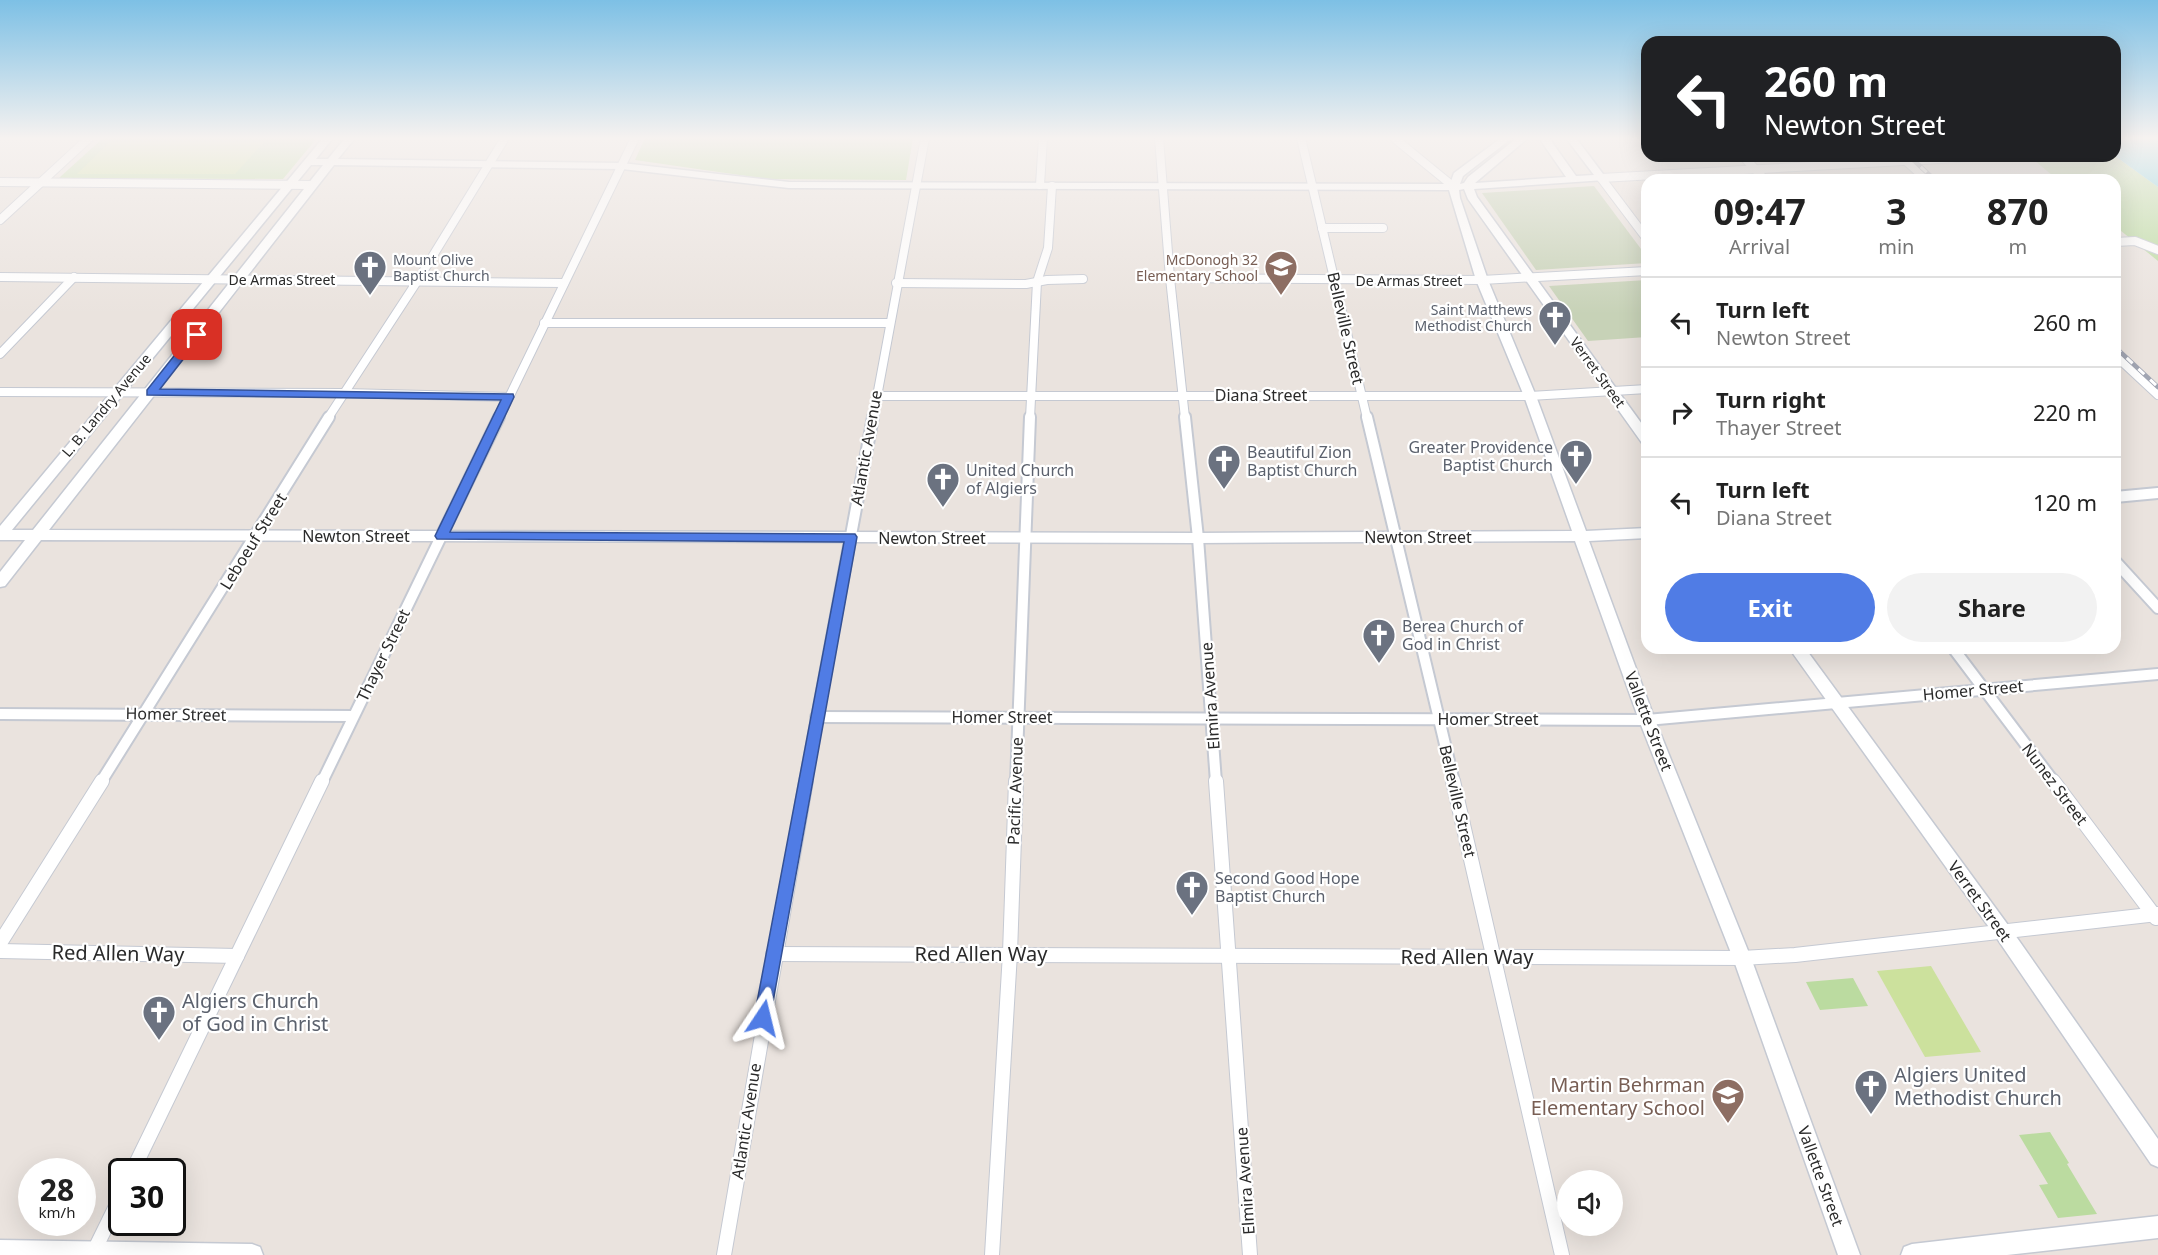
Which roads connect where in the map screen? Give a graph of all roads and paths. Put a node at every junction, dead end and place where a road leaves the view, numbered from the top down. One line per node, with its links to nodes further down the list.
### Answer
1 (25, 197): 13 (street)
2 (280, 197): 22 (street, L. B. Landry Avenue)
3 (303, 197): 24 (street, L. B. Landry Avenue)
4 (469, 197): 27 (street, Leboeuf Street)
5 (606, 197): 31 (street, Thayer Street)
6 (914, 197): 32 (street, Atlantic Avenue)
7 (1046, 197): 30 (street, Pacific Avenue)
8 (1165, 197): 26 (street, Elmira Avenue)
9 (1315, 197): 14 (street, Belleville Street)
10 (1455, 197): 28 (street, Vallette Street)
11 (1472, 197): 23 (street, Verret Street)
12 (1615, 197): 16 (street)
13 (0, 220)
14 (1322, 228): 15 (street); 29 (street, Belleville Street)
15 (1383, 228)
16 (1641, 231)
17 (2121, 242): 18 (street)
18 (2158, 250)
19 (1641, 271): 23 (street, De Armas Street)
20 (0, 277): 21 (street, De Armas Street)
21 (74, 277): 22 (street, De Armas Street); 35 (street)
22 (212, 278): 24 (street, De Armas Street); 40 (street, L. B. Landry Avenue)
23 (1532, 278): 28 (street, De Armas Street); 39 (street, Verret Street)
24 (241, 279): 27 (street, De Armas Street); 41 (street, L. B. Landry Avenue)
25 (1083, 279): 30 (street)
26 (1170, 279): 29 (street, De Armas Street); 44 (street, Elmira Avenue)
27 (418, 280): 31 (street, De Armas Street); 42 (street, Leboeuf Street)
28 (1482, 280): 29 (street, De Armas Street); 48 (street, Vallette Street)
29 (1335, 281): 45 (street, Belleville Street)
30 (1036, 282): 32 (street); 43 (street, Pacific Avenue)
31 (564, 283): 33 (street, Thayer Street)
32 (896, 284): 34 (street, Atlantic Avenue)
33 (544, 323): 34 (street); 49 (street, Thayer Street)
34 (889, 323): 47 (street, Atlantic Avenue)
35 (0, 354)
36 (2121, 361): 46 (street)
37 (1641, 390): 39 (street, Diana Street)
38 (0, 392): 40 (street)
39 (1612, 392): 48 (street, Diana Street); 50 (street, Verret Street)
40 (115, 393): 41 (street); 54 (street, L. B. Landry Avenue)
41 (151, 393): 42 (street); 55 (street, L. B. Landry Avenue)
42 (344, 393): 49 (street); 56 (street, Leboeuf Street)
43 (1031, 395): 44 (street, Diana Street); 47 (street, Diana Street); 61 (street, Pacific Avenue)
44 (1184, 395): 45 (street, Diana Street); 62 (street, Elmira Avenue)
45 (1362, 395): 48 (street, Diana Street); 60 (street, Belleville Street)
46 (2158, 395)
47 (876, 396): 59 (street, Atlantic Avenue)
48 (1530, 396): 58 (street, Vallette Street)
49 (509, 397): 57 (street, Thayer Street)
50 (1641, 432)
51 (2158, 494): 52 (street)
52 (2121, 497)
53 (1641, 533): 58 (street, Newton Street)
54 (0, 535): 55 (street, Newton Street)
55 (36, 535): 56 (street, Newton Street); 64 (street, L. B. Landry Avenue)
56 (256, 536): 57 (street, Newton Street); 71 (street, Leboeuf Street)
57 (441, 536): 59 (street, Newton Street); 73 (street, Thayer Street)
58 (1582, 536): 60 (street, Newton Street); 78 (street, Vallette Street)
59 (851, 537): 61 (street, Newton Street); 74 (street, Atlantic Avenue)
60 (1394, 537): 62 (street, Newton Street); 77 (street, Belleville Street)
61 (1024, 538): 62 (street, Newton Street); 75 (street, Pacific Avenue)
62 (1198, 538): 76 (street, Elmira Avenue)
63 (2121, 568): 65 (street)
64 (0, 582)
65 (2158, 608)
66 (1801, 654): 70 (street, Verret Street)
67 (1957, 654): 69 (street, Nunez Street)
68 (2158, 674): 69 (street, Homer Street)
69 (1984, 690): 70 (street, Homer Street); 79 (street, Nunez Street)
70 (1836, 702): 78 (street, Homer Street); 80 (street, Verret Street)
71 (145, 713): 72 (street, Homer Street); 73 (street, Homer Street); 81 (street, Leboeuf Street)
72 (0, 714)
73 (353, 716): 86 (street, Thayer Street)
74 (816, 717): 75 (street, Homer Street); 84 (street, Atlantic Avenue)
75 (1018, 717): 76 (street, Homer Street); 83 (street, Pacific Avenue)
76 (1212, 718): 77 (street, Homer Street); 85 (street, Elmira Avenue)
77 (1438, 719): 78 (street, Homer Street); 87 (street, Belleville Street)
78 (1647, 720): 88 (street, Vallette Street)
79 (2157, 917): 80 (street, Red Allen Way)
80 (2002, 931): 88 (street, Red Allen Way); 89 (street, Verret Street)
81 (0, 943)
82 (0, 951): 86 (street, Red Allen Way)
83 (1010, 953): 84 (street, Red Allen Way); 85 (street, Red Allen Way); 97 (street, Pacific Avenue)
84 (773, 954): 96 (street, Atlantic Avenue)
85 (1229, 954): 87 (street, Red Allen Way); 98 (street, Elmira Avenue)
86 (237, 956): 90 (street, Thayer Street)
87 (1495, 957): 88 (street, Red Allen Way); 99 (street, Belleville Street)
88 (1742, 958): 100 (street, Vallette Street)
89 (2158, 1157)
90 (139, 1158)
91 (108, 1223): 94 (street)
92 (2158, 1227): 101 (street)
93 (0, 1251): 94 (street)
94 (93, 1254): 95 (street)
95 (252, 1255)
96 (724, 1255)
97 (992, 1255)
98 (1250, 1255)
99 (1562, 1255)
100 (1849, 1255)
101 (1912, 1255)

